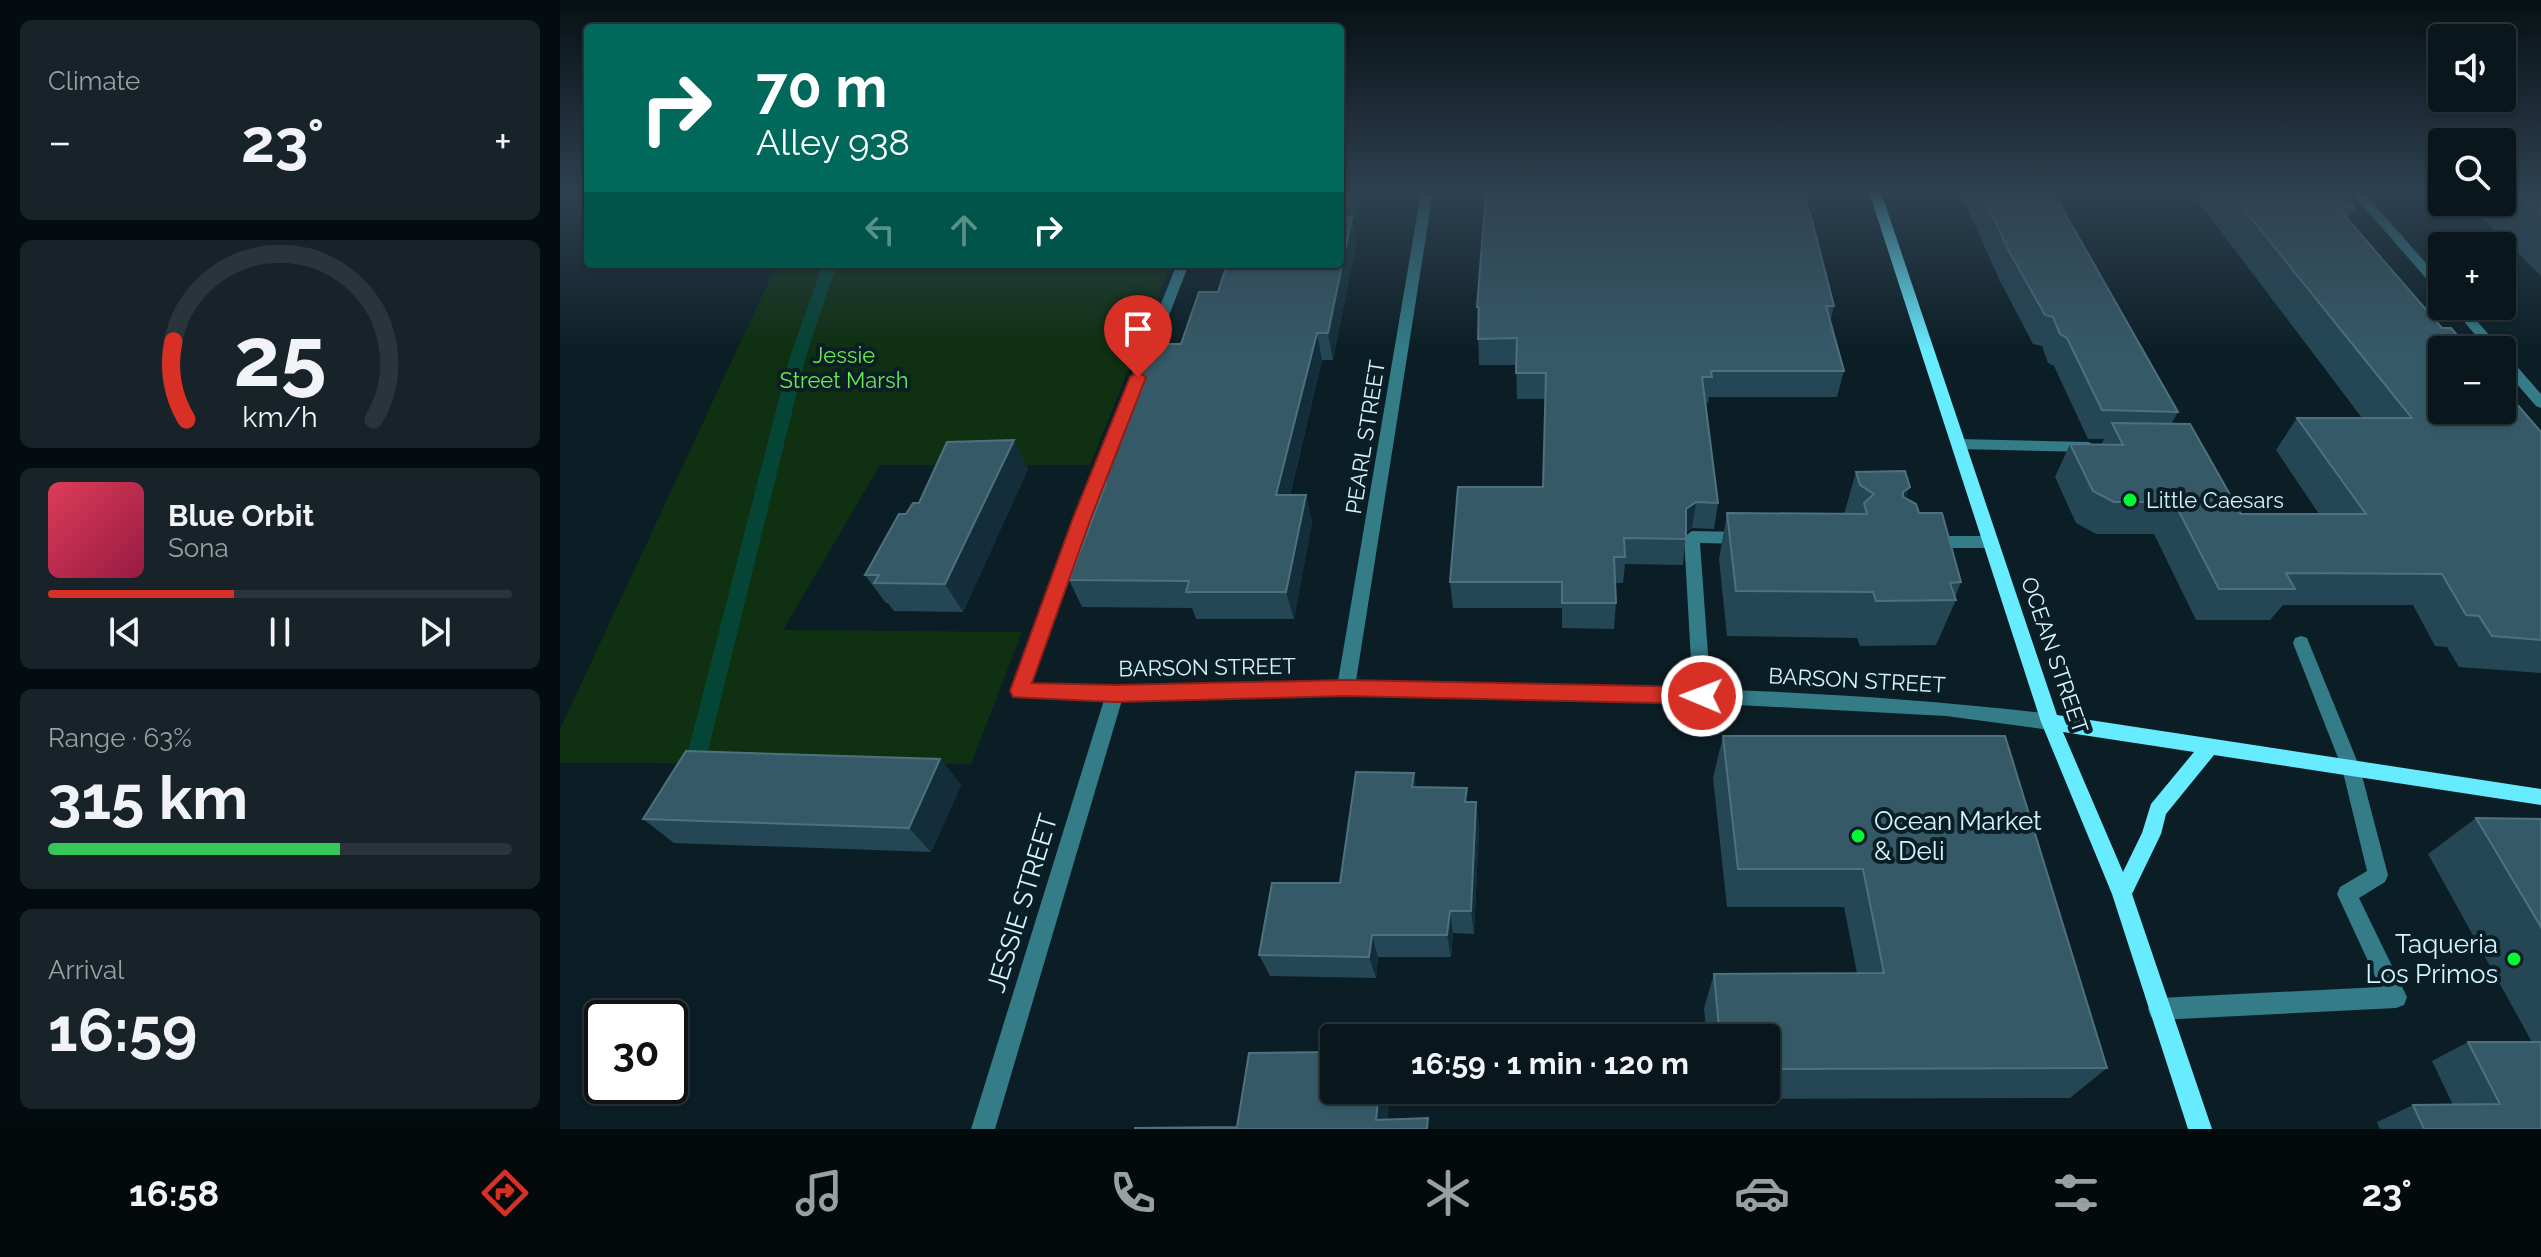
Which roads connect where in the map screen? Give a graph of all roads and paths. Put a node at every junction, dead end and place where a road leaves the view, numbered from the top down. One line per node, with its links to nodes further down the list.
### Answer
1 (1418, 245): 16 (street, PEARL STREET)
2 (1893, 245): 10 (main road, OCEAN STREET)
3 (2403, 245): 5 (street)
4 (1181, 268): 17 (street, BARSON STREET)
5 (2428, 273)
6 (2469, 320): 7 (street)
7 (2483, 336)
8 (2516, 374): 9 (street)
9 (2541, 403)
10 (1959, 444): 11 (street); 14 (main road, OCEAN STREET)
11 (2112, 447)
12 (1762, 539): 18 (street)
13 (1908, 541): 14 (street)
14 (1991, 542): 19 (main road, OCEAN STREET)
15 (2301, 643): 21 (street)
16 (1346, 688): 17 (street, BARSON STREET); 18 (street, BARSON STREET)
17 (1115, 693): 25 (street, JESSIE STREET)
18 (1702, 696): 19 (street, BARSON STREET)
19 (2050, 722): 20 (main road, BARSON STREET); 23 (main road, OCEAN STREET)
20 (2209, 747): 21 (main road, BARSON STREET); 23 (main road)
21 (2351, 768): 22 (main road, BARSON STREET); 24 (street)
22 (2541, 797)
23 (2122, 894): 24 (main road, OCEAN STREET)
24 (2159, 1009): 26 (main road, OCEAN STREET)
25 (983, 1129)
26 (2200, 1129)

